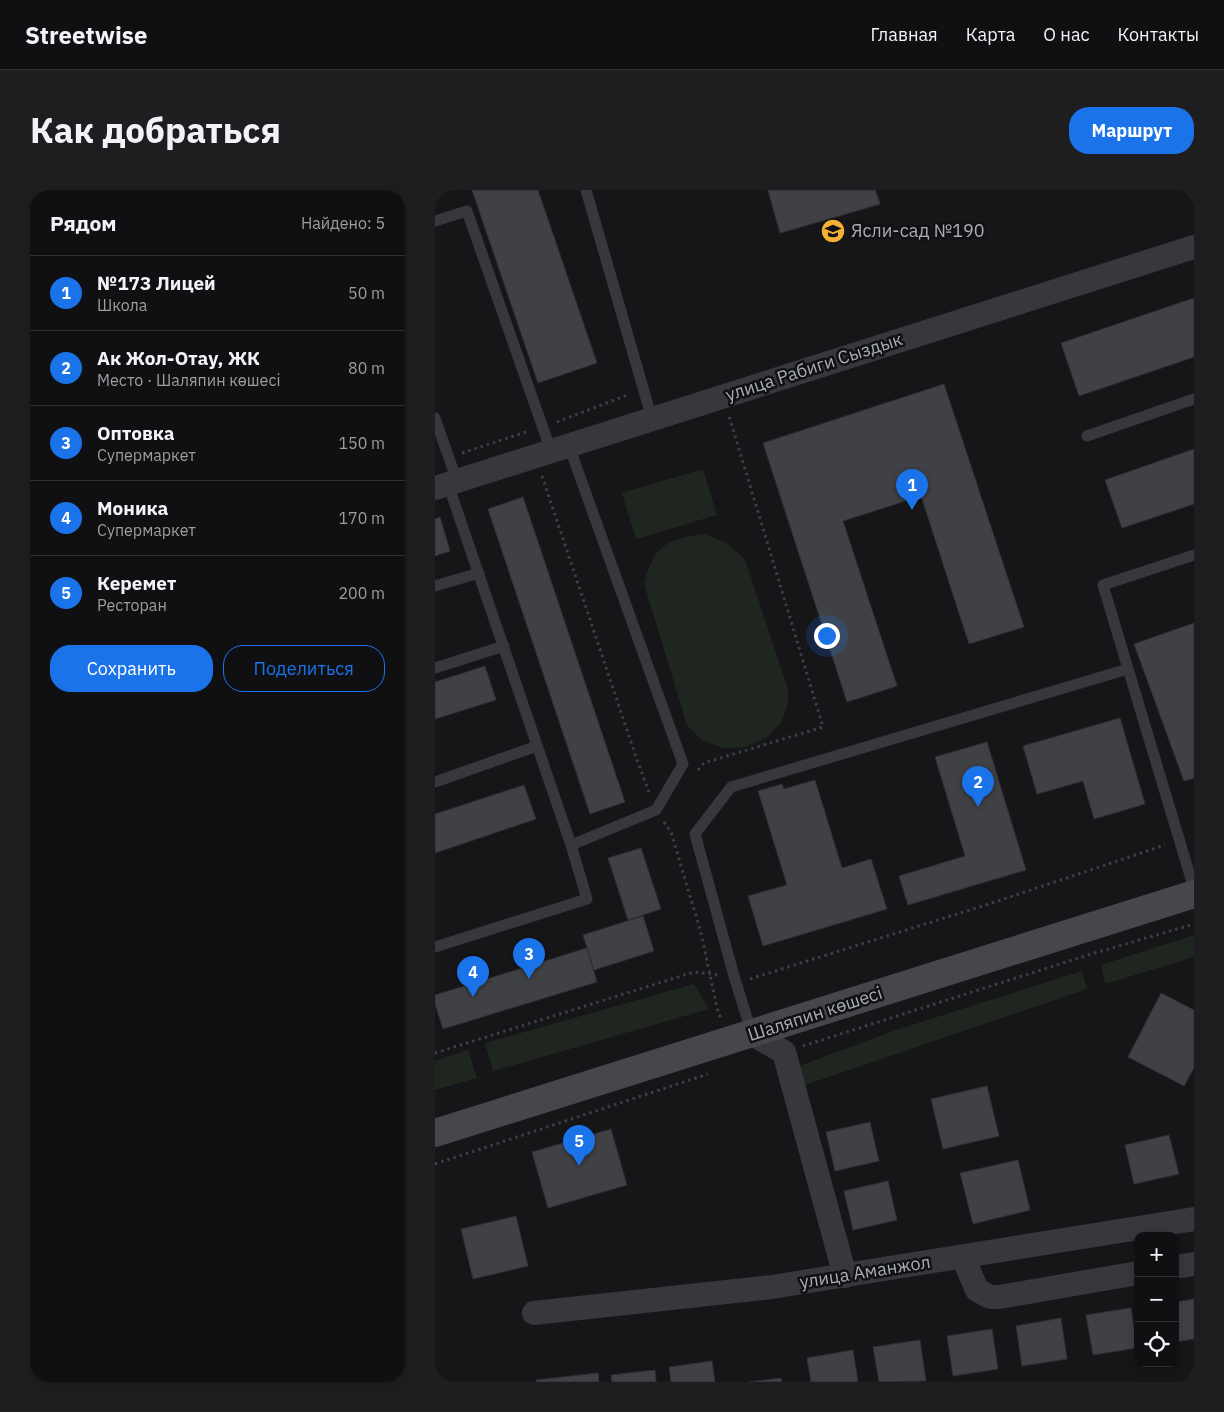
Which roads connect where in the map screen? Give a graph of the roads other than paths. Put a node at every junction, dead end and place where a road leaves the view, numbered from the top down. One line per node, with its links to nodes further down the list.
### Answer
1 (586, 190): 6 (lane)
2 (435, 221): 8 (lane)
3 (1194, 247): 6 (street, улица Рабиги Сыздык)
4 (1194, 399): 7 (lane)
5 (435, 418): 9 (lane)
6 (652, 419): 8 (street, улица Рабиги Сыздык)
7 (1087, 436)
8 (552, 451): 9 (street, улица Рабиги Сыздык); 18 (lane)
9 (447, 484): 11 (lane)
10 (1194, 555): 15 (lane)
11 (479, 573): 12 (lane); 13 (lane)
12 (435, 586)
13 (504, 646): 14 (lane); 16 (lane)
14 (435, 668)
15 (1128, 669): 19 (lane); 22 (lane)
16 (537, 746): 17 (lane); 18 (lane)
17 (435, 782)
18 (571, 845): 21 (lane)
19 (1194, 889)
20 (1194, 894): 22 (main road, Шаляпин көшесі)
21 (435, 947)
22 (741, 1038): 23 (main road, Шаляпин көшесі); 29 (street)
23 (435, 1133)
24 (1194, 1219): 25 (street, улица Аманжол)
25 (963, 1257): 28 (street); 29 (street, улица Аманжол)
26 (1194, 1264): 27 (street)
27 (1179, 1266)
28 (1134, 1274)
29 (845, 1276): 30 (street, улица Аманжол)
30 (534, 1313)

